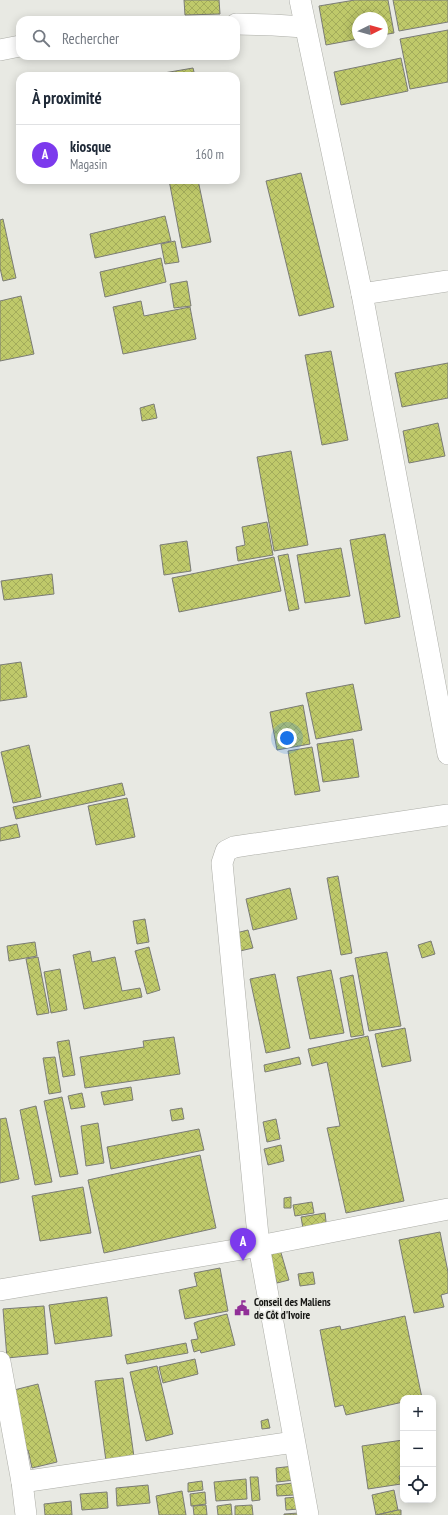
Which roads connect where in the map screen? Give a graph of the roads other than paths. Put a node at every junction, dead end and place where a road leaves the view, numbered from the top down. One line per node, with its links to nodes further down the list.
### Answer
1 (300, 0): 3 (street)
2 (240, 24): 3 (street)
3 (304, 27): 7 (street)
4 (16, 47): 5 (street)
5 (0, 50)
6 (448, 281): 7 (street)
7 (362, 294): 8 (street)
8 (448, 754)
9 (448, 815): 11 (street)
10 (448, 1209): 11 (street)
11 (259, 1246): 12 (street); 14 (street)
12 (0, 1290)
13 (0, 1362): 15 (street)
14 (294, 1442): 15 (street); 17 (street)
15 (22, 1482): 16 (street)
16 (26, 1515)
17 (308, 1515)

